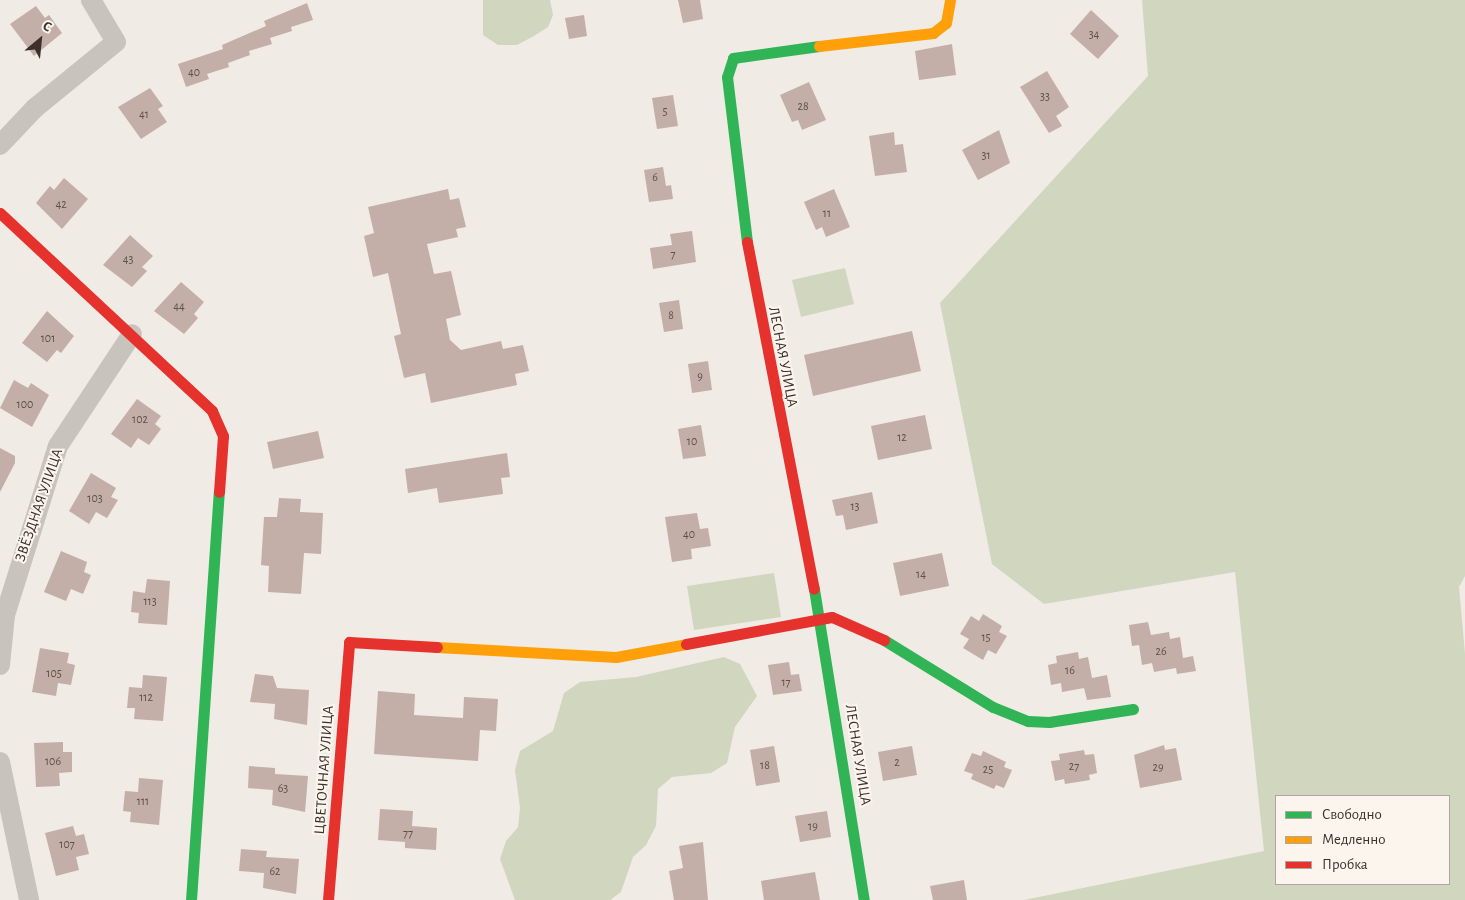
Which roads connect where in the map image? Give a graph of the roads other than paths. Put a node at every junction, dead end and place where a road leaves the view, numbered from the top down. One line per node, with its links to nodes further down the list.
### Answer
1 (91, 0): 3 (street)
2 (950, 0): 6 (street, ЛЕСНАЯ УЛИЦА)
3 (0, 145)
4 (0, 213): 5 (street)
5 (132, 334): 7 (street, ЗВЁЗДНАЯ УЛИЦА); 11 (street)
6 (819, 617): 8 (street); 12 (street, ЦВЕТОЧНАЯ УЛИЦА); 13 (street, ЛЕСНАЯ УЛИЦА)
7 (0, 665)
8 (1133, 709)
9 (0, 762): 10 (street)
10 (29, 900)
11 (191, 900)
12 (328, 900)
13 (864, 900)

